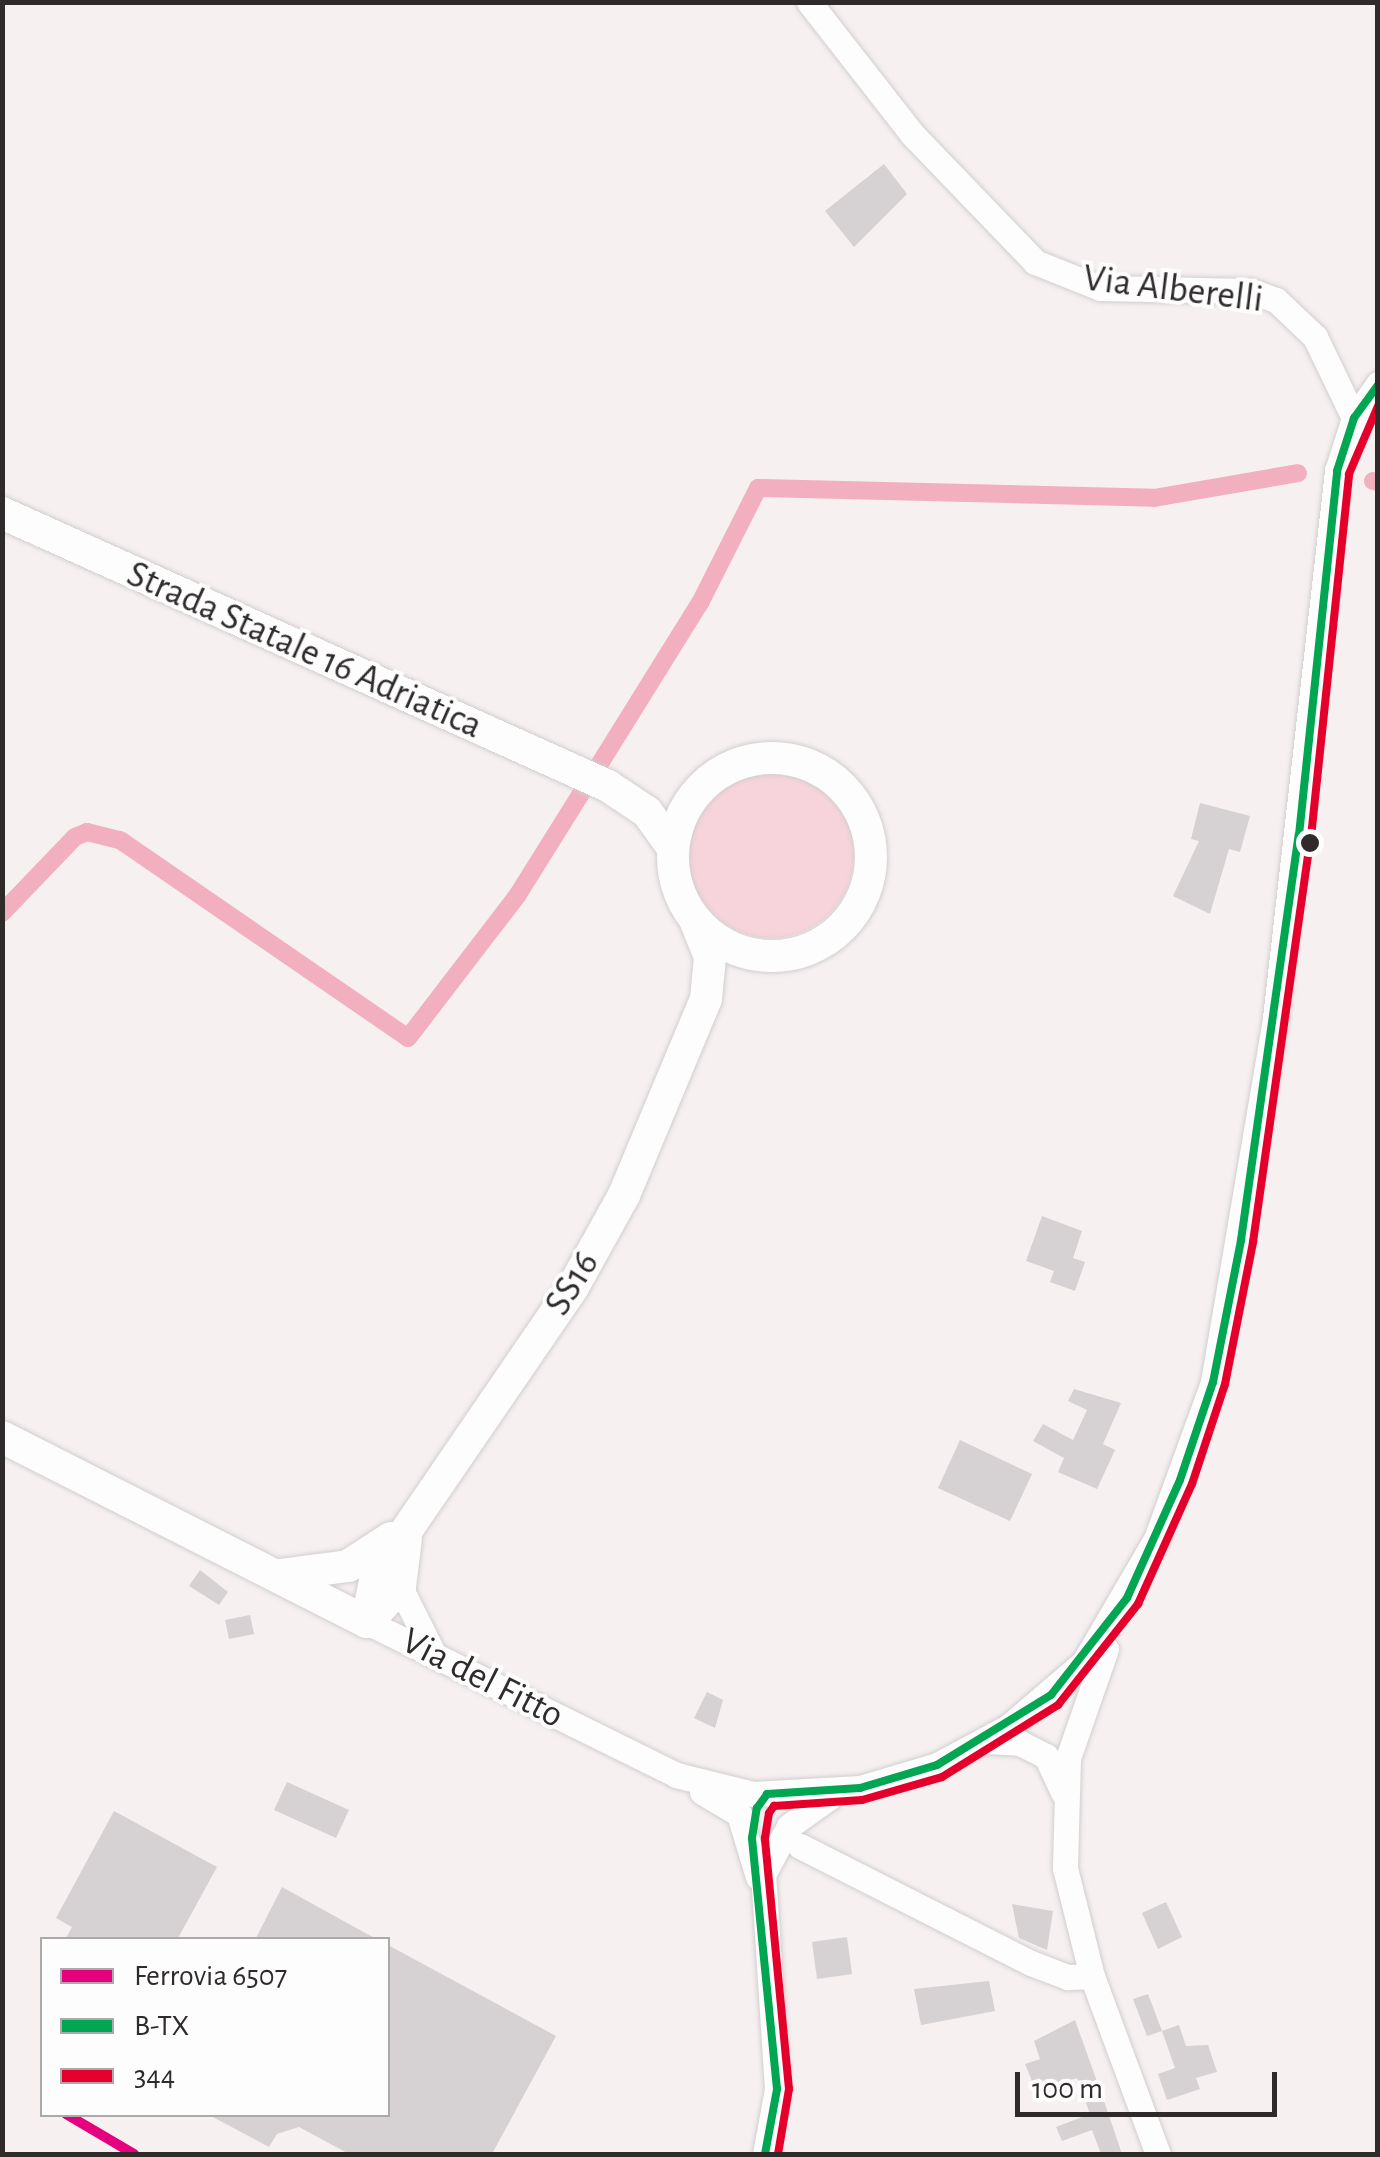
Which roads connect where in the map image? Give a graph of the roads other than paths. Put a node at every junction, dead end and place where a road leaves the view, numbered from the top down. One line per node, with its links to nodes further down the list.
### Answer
1 (809, 2): 3 (street, Via Alberelli)
2 (1378, 384): 3 (street)
3 (1354, 418): 15 (street)
4 (2, 513): 6 (main road, Strada Statale 16 Adriatica)
5 (704, 785): 6 (main road, Strada Statale 16 Adriatica); 7 (main road); 9 (main road, Strada Statale 16 Adriatica)
6 (608, 786): 7 (main road, Strada Statale 16 Adriatica)
7 (673, 848): 8 (main road, Strada Statale 16 Adriatica)
8 (694, 920): 9 (main road); 10 (main road, SS16)
9 (764, 956): 10 (main road, SS16)
10 (695, 1032): 12 (main road, SS16)
11 (2, 1437): 13 (main road, Via del Fitto)
12 (417, 1516): 13 (main road, SS16); 14 (main road, SS16); 16 (main road, SS16)
13 (275, 1576): 16 (main road, Via del Fitto)
14 (400, 1587): 16 (main road); 17 (street)
15 (1127, 1598): 18 (street, Via del Fitto); 20 (street)
16 (367, 1622): 17 (street, Via del Fitto)
17 (434, 1655): 22 (street, Via del Fitto)
18 (1032, 1710): 19 (street, Via del Fitto); 20 (street); 21 (street)
19 (985, 1741): 21 (street); 23 (street, Via del Fitto)
20 (1071, 1744): 25 (street)
21 (1037, 1750): 25 (street)
22 (676, 1775): 24 (street, Via del Fitto); 26 (street)
23 (844, 1790): 24 (street, Via del Fitto); 27 (street)
24 (767, 1794): 26 (street); 27 (street)
25 (1065, 1799): 29 (street)
26 (752, 1838): 28 (street)
27 (791, 1841): 28 (street); 29 (street)
28 (763, 1906): 30 (street)
29 (1092, 1976): 31 (street)
30 (765, 2154)
31 (1158, 2154)

